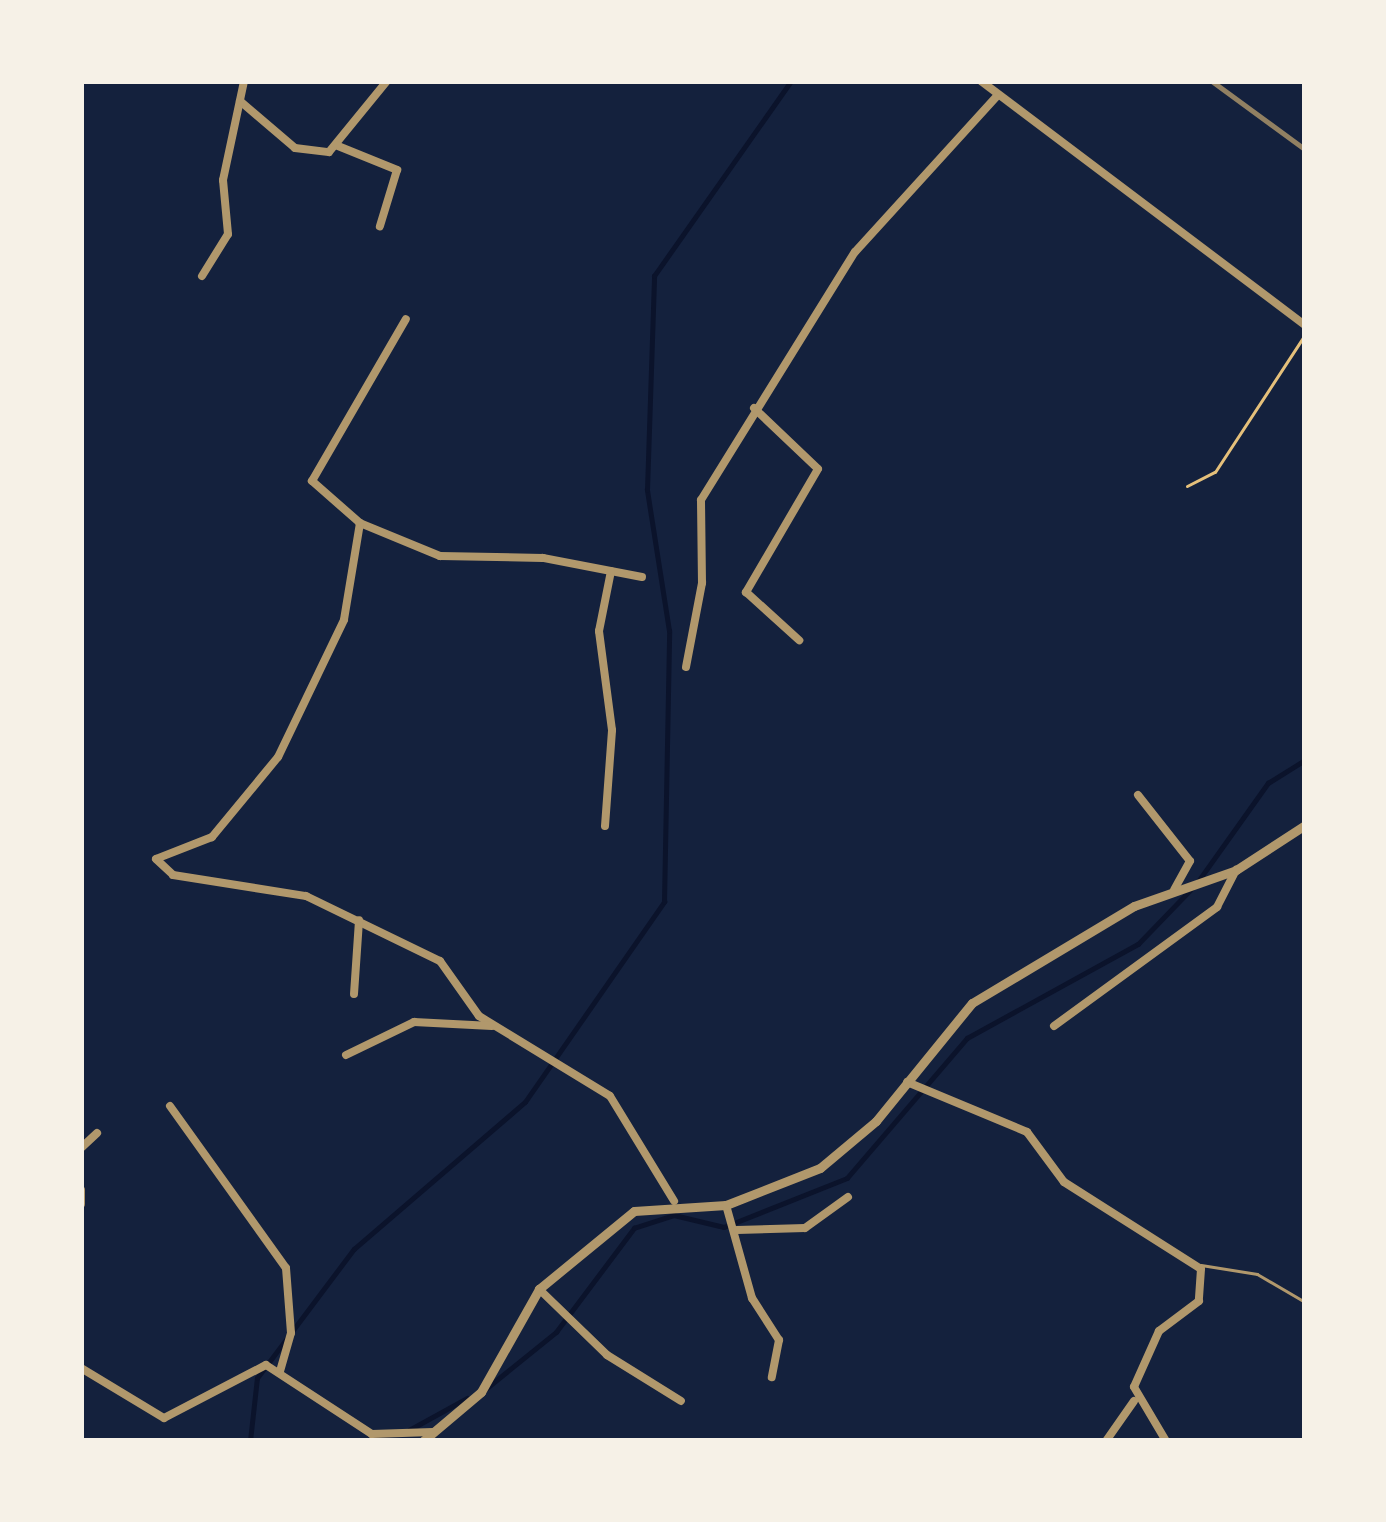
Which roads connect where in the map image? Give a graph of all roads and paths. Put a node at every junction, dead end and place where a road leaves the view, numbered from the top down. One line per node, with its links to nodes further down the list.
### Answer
1 (244, 81): 5 (street)
2 (387, 81): 6 (street)
3 (981, 81): 4 (street)
4 (998, 95): 10 (street); 12 (street)
5 (240, 101): 6 (street); 8 (street)
6 (338, 146): 7 (street)
7 (380, 226)
8 (202, 276)
9 (406, 319): 14 (street)
10 (1305, 325)
11 (1305, 335): 13 (path)
12 (754, 408): 17 (street); 18 (street)
13 (1187, 486)
14 (360, 523): 15 (street); 24 (street)
15 (611, 571): 16 (street); 21 (street)
16 (642, 577)
17 (799, 640)
18 (686, 667)
19 (1138, 796): 23 (street)
20 (1305, 825): 22 (street)
21 (605, 826)
22 (1235, 870): 23 (street); 27 (street)
23 (1173, 892): 29 (street)
24 (359, 920): 25 (street); 26 (street)
25 (354, 994)
26 (494, 1026): 28 (street); 35 (street)
27 (1054, 1026)
28 (346, 1054)
29 (907, 1082): 37 (street); 39 (street)
30 (170, 1106): 43 (street)
31 (97, 1133): 32 (street)
32 (81, 1148)
33 (81, 1190): 36 (street)
34 (848, 1197): 38 (street)
35 (674, 1201): 37 (street); 40 (street)
36 (81, 1204)
37 (725, 1205): 38 (street)
38 (736, 1230): 44 (street)
39 (1198, 1264): 41 (lane); 45 (street)
40 (539, 1289): 46 (street); 47 (street)
41 (1305, 1302)
42 (81, 1368): 43 (street)
43 (280, 1371): 47 (street)
44 (772, 1377)
45 (1135, 1399): 49 (street); 50 (street)
46 (681, 1401)
47 (434, 1432): 48 (street)
48 (423, 1441)
49 (1106, 1441)
50 (1166, 1441)

